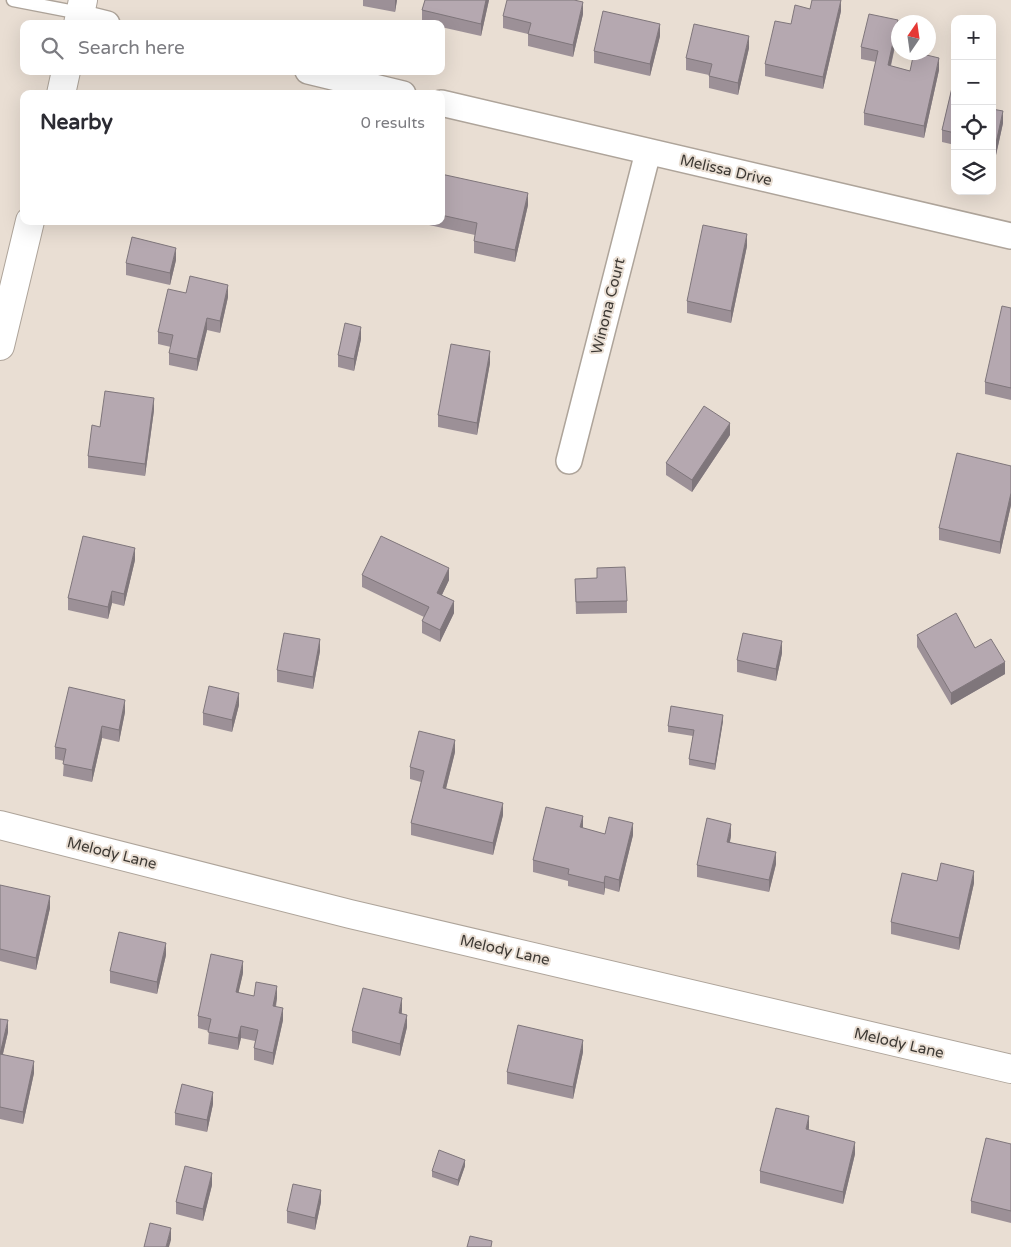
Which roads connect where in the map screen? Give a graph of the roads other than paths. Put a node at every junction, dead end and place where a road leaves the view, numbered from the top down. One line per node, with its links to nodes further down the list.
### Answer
1 (13, 0): 2 (lane)
2 (80, 13): 3 (street)
3 (97, 20)
4 (65, 75): 6 (street)
5 (325, 75): 7 (street)
6 (62, 90)
7 (386, 90)
8 (445, 104): 9 (street, Melissa Drive)
9 (648, 152): 11 (street, Melissa Drive); 13 (street, Winona Court)
10 (29, 225): 12 (street)
11 (1011, 236)
12 (0, 346)
13 (569, 460)
14 (0, 825): 15 (street, Melody Lane)
15 (1011, 1069)

